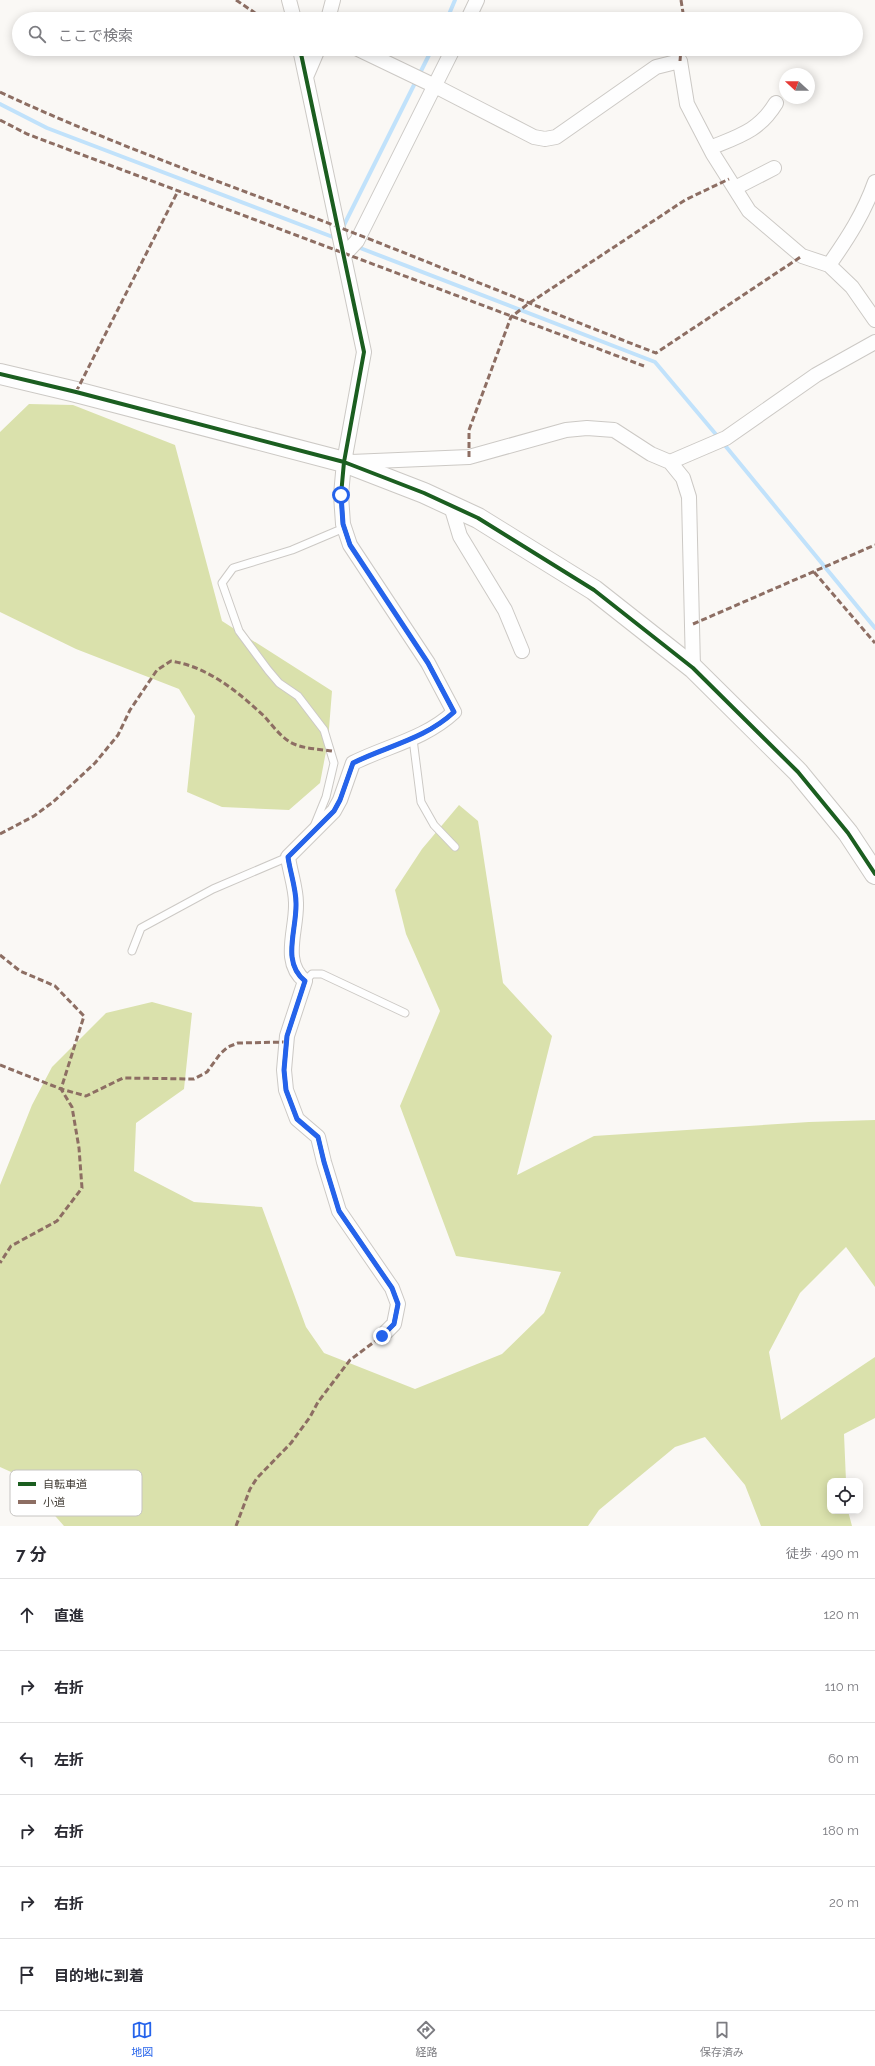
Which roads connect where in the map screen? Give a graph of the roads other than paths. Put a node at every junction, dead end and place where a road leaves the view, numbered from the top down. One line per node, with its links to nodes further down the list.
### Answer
1 (289, 0): 4 (street)
2 (333, 0): 5 (street)
3 (477, 0): 6 (street)
4 (292, 12)
5 (330, 12)
6 (471, 12)
7 (302, 56): 11 (street)
8 (315, 56): 11 (street)
9 (373, 56): 12 (street)
10 (450, 56): 12 (street)
11 (306, 77): 18 (street)
12 (435, 86): 14 (street); 18 (street)
13 (776, 103): 14 (street)
14 (710, 148): 17 (street)
15 (774, 168): 17 (street)
16 (875, 182): 19 (street)
17 (735, 188): 19 (street)
18 (345, 254): 23 (street)
19 (829, 265): 20 (street)
20 (875, 320)
21 (875, 342): 24 (street)
22 (0, 374): 23 (street)
23 (344, 462): 24 (street); 25 (street); 26 (street)
24 (670, 462): 28 (street)
25 (451, 506): 27 (street); 28 (street)
26 (344, 528): 29 (street); 30 (lane)
27 (522, 651)
28 (693, 668): 33 (street)
29 (413, 739): 30 (street); 31 (lane)
30 (312, 832): 32 (street)
31 (455, 847)
32 (288, 857): 34 (lane); 35 (street)
33 (875, 874)
34 (132, 951)
35 (305, 981): 36 (lane); 37 (street)
36 (405, 1013)
37 (382, 1336)

